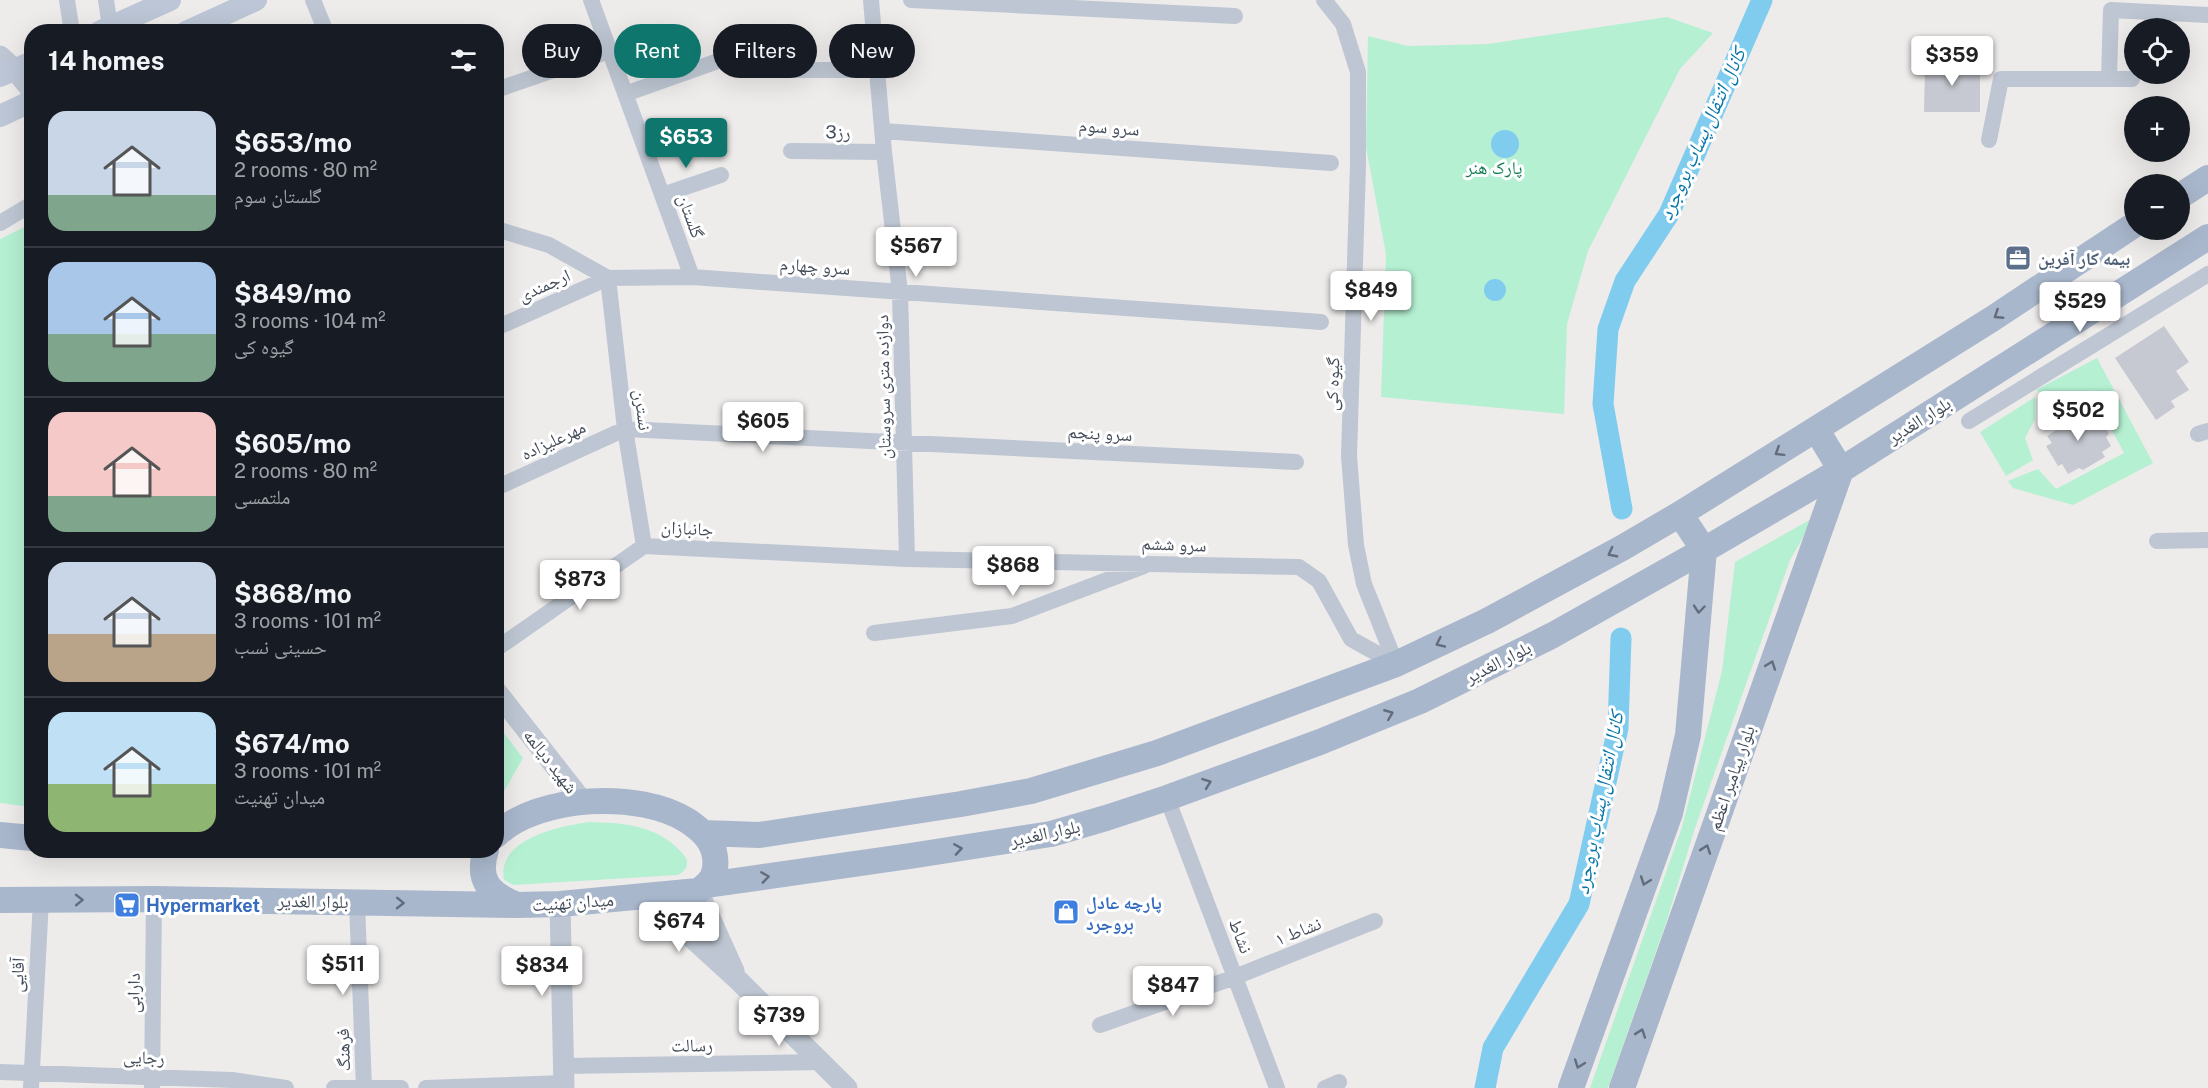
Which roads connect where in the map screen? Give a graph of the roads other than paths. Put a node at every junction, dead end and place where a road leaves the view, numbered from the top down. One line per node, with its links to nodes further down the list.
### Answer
1 (67, 0): 12 (street)
2 (106, 0): 13 (street)
3 (170, 0): 14 (main road)
4 (256, 0): 15 (main road)
5 (313, 0): 16 (street)
6 (591, 0): 18 (street, گلستان)
7 (871, 0): 17 (street, دوازده متری سروستان)
8 (911, 0): 11 (street)
9 (1324, 0): 65 (street, گیوه کی)
10 (2208, 15): 22 (street)
11 (1235, 16)
12 (71, 24)
13 (104, 24)
14 (115, 24)
15 (204, 24)
16 (323, 24)
17 (873, 24)
18 (609, 51): 25 (street); 26 (street, گلستان)
19 (713, 64): 26 (street)
20 (12, 66): 24 (street)
21 (878, 78): 29 (street, دوازده متری سروستان)
22 (2109, 78): 23 (street); 30 (street)
23 (2124, 79)
24 (24, 81)
25 (504, 87)
26 (625, 94): 37 (street, گلستان)
27 (24, 105): 28 (main road)
28 (0, 116)
29 (883, 131): 32 (street, دوازده متری سروستان); 33 (street, سرو سوم)
30 (1989, 140)
31 (791, 151): 32 (street, رز3)
32 (884, 152): 46 (street, دوازده متری سروستان)
33 (1331, 162)
34 (721, 175): 37 (street)
35 (2208, 178): 36 (main road)
36 (2190, 190)
37 (662, 195): 44 (street, گلستان)
38 (24, 209): 39 (street)
39 (0, 223)
40 (504, 231): 45 (street, سرو چهارم)
41 (2124, 232): 51 (main road, one-way to 51)
42 (2207, 239): 54 (main road, بلوار الغدیر)
43 (2208, 274): 49 (street)
44 (692, 277): 45 (street, سرو چهارم); 46 (street, سرو چهارم)
45 (608, 278): 48 (street, ارجمندی); 50 (street, نسترن)
46 (900, 292): 47 (street, سرو چهارم); 52 (street, دوازده متری سروستان)
47 (1321, 322)
48 (504, 324)
49 (1970, 420)
50 (626, 429): 52 (street, سرو پنجم); 55 (street, مهرعلیزاده); 59 (street, نسترن)
51 (1816, 429): 54 (main road); 56 (main road, one-way to 56)
52 (903, 442): 53 (street, سرو پنجم); 61 (street, دوازده متری سروستان)
53 (1296, 462)
54 (1841, 470): 60 (main road, بلوار الغدیر); 99 (main road, بلوار پیامبر اعظم, one-way to 54)
55 (504, 484)
56 (1680, 514): 60 (main road); 65 (main road, one-way to 65)
57 (2208, 540): 58 (street)
58 (2157, 541)
59 (645, 546): 61 (street, جانبازان); 64 (street, جانبازان)
60 (1704, 550): 67 (main road, بلوار الغدیر, one-way to 60); 98 (main road, one-way to 98)
61 (907, 559): 62 (street, سرو ششم)
62 (1153, 563): 63 (street); 65 (street, سرو ششم)
63 (874, 633)
64 (504, 643)
65 (1396, 664): 70 (main road)
66 (504, 701): 68 (street, شهید دیالمه)
67 (1167, 798): 75 (main road, بلوار الغدیر, one-way to 67); 83 (street, نشاط)
68 (584, 803): 69 (main road); 70 (main road)
69 (504, 828)
70 (703, 833): 75 (main road)
71 (18, 836): 72 (main road)
72 (0, 852)
73 (484, 858): 81 (main road, میدان تهنیت)
74 (0, 881): 78 (main road)
75 (703, 888): 76 (main road, میدان تهنیت); 84 (street)
76 (647, 897): 80 (main road, میدان تهنیت); 84 (street)
77 (154, 899): 78 (main road, بلوار الغدیر, one-way to 77); 79 (main road, بلوار الغدیر); 90 (street, دارابی)
78 (20, 900): 89 (street, آقایی)
79 (357, 902): 81 (main road, بلوار الغدیر, one-way to 81); 93 (street, فرهنگ)
80 (560, 904): 81 (main road, میدان تهنیت); 88 (street)
81 (517, 905)
82 (1375, 921): 83 (street, نشاط ۱)
83 (1235, 977): 85 (street, نشاط ۱); 97 (street, نشاط)
84 (738, 980): 86 (street)
85 (1100, 1025)
86 (822, 1062): 88 (street, رسالت); 96 (street)
87 (0, 1072): 89 (street, رجایی)
88 (564, 1079): 95 (street)
89 (31, 1081): 90 (street, رجایی)
90 (152, 1082): 91 (street, رجایی)
91 (286, 1088)
92 (334, 1088): 93 (street)
93 (364, 1088): 94 (street)
94 (401, 1088)
95 (426, 1088)
96 (847, 1088)
97 (1277, 1088)
98 (1571, 1088)
99 (1622, 1088)

